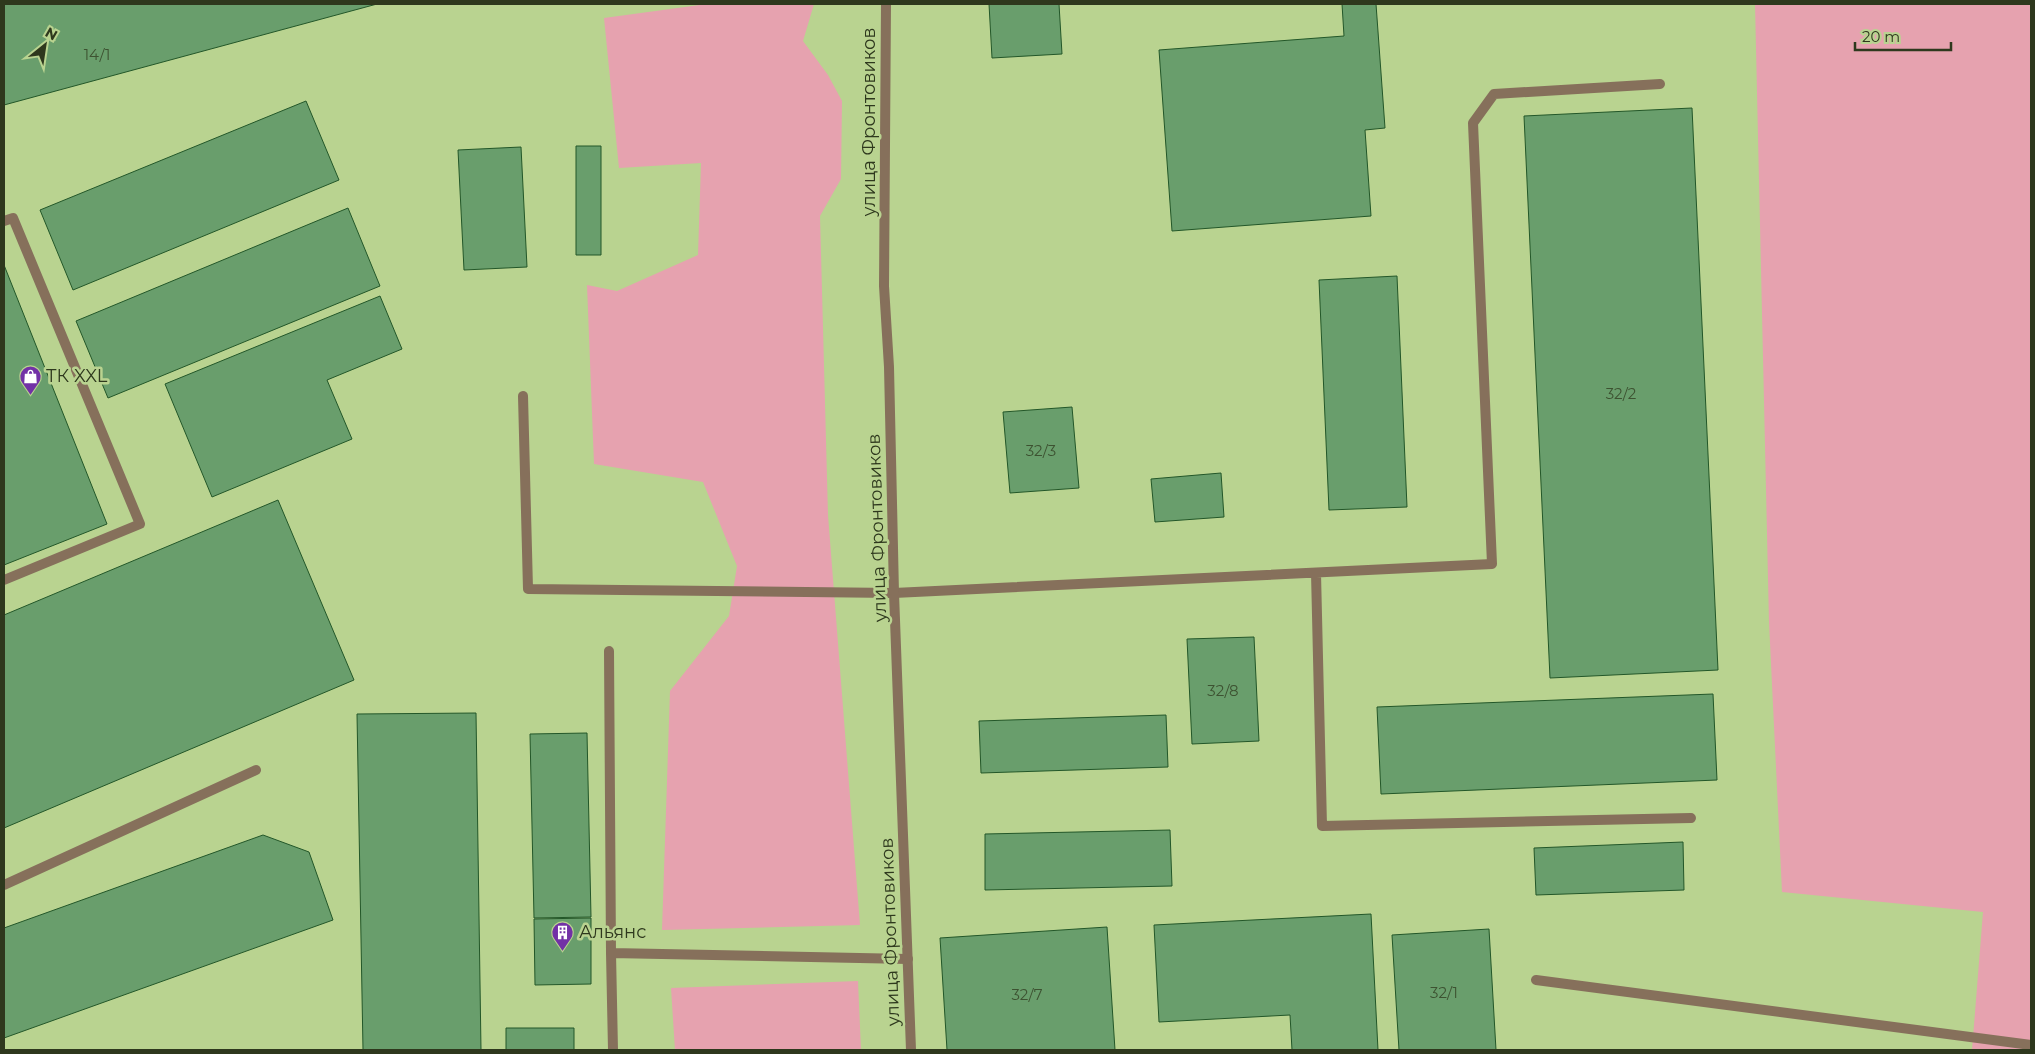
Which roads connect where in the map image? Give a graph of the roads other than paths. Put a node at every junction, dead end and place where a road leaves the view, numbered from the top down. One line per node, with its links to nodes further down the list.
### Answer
1 (886, 4): 7 (street, улица Фронтовиков)
2 (1660, 84): 5 (street)
3 (4, 221): 6 (street)
4 (523, 396): 7 (street)
5 (1316, 573): 7 (street); 10 (street)
6 (4, 580)
7 (894, 592): 13 (street, улица Фронтовиков)
8 (608, 651): 12 (street)
9 (256, 770): 11 (street)
10 (1691, 818)
11 (4, 884)
12 (611, 953): 13 (street); 16 (street)
13 (908, 959): 17 (street, улица Фронтовиков)
14 (1536, 980): 15 (street)
15 (2031, 1045)
16 (613, 1050)
17 (911, 1050)

